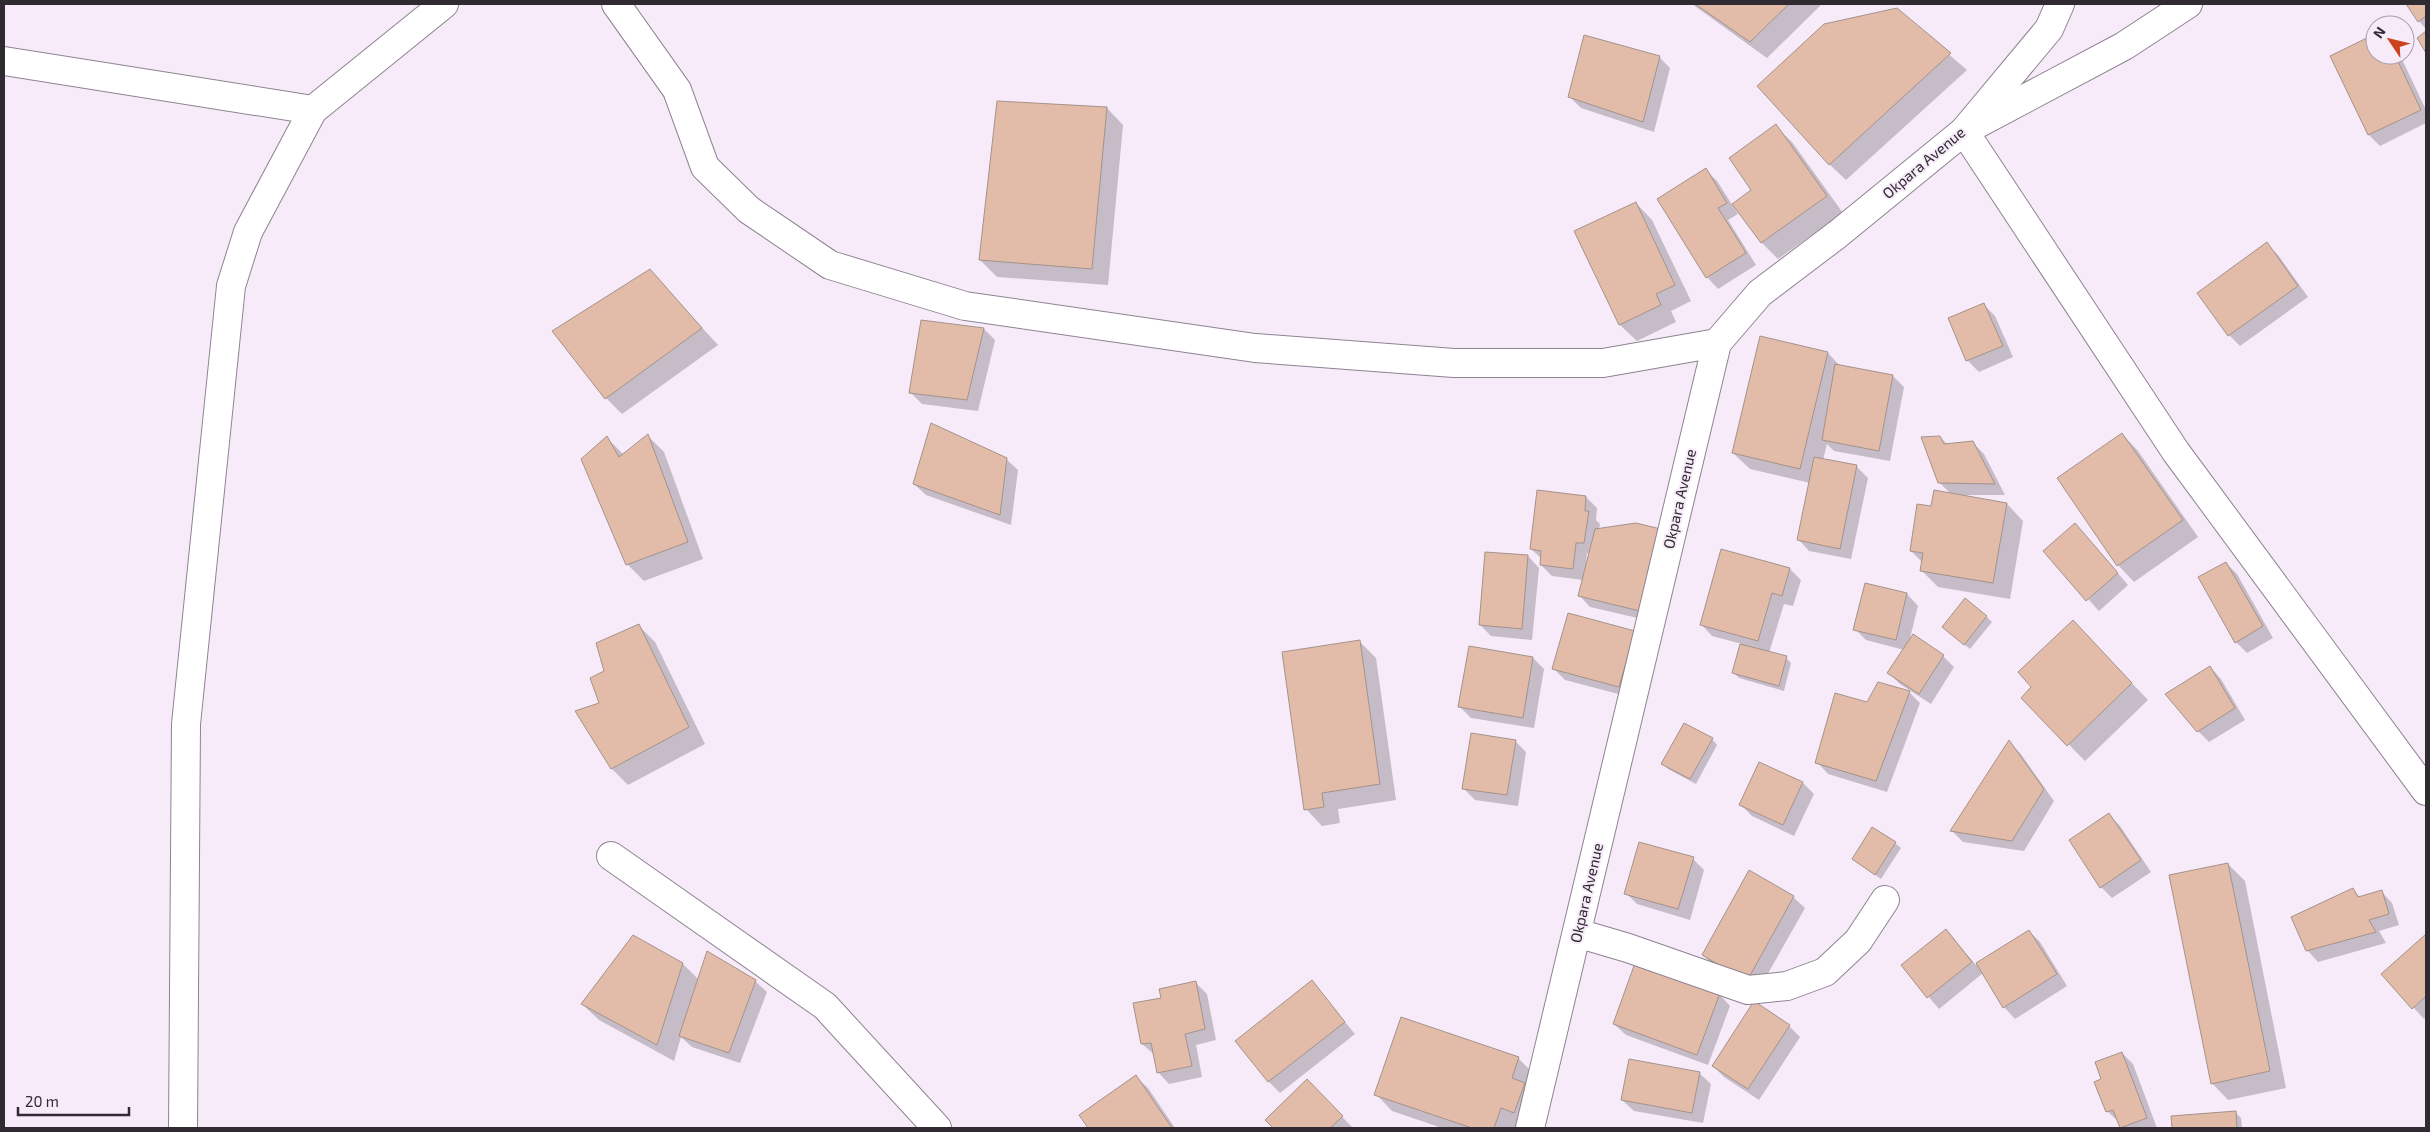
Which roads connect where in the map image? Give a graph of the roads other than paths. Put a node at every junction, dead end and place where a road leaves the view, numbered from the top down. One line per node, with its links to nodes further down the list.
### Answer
1 (444, 4): 6 (street)
2 (616, 4): 8 (street)
3 (2060, 4): 7 (street, Okpara Avenue)
4 (2188, 4): 7 (street)
5 (4, 61): 6 (street)
6 (313, 110): 13 (street)
7 (1964, 131): 8 (street, Okpara Avenue); 9 (street)
8 (1717, 343): 12 (street, Okpara Avenue)
9 (2426, 791)
10 (611, 856): 14 (street)
11 (1885, 900): 12 (street)
12 (1577, 933): 15 (street, Okpara Avenue)
13 (183, 1128)
14 (937, 1128)
15 (1530, 1128)

